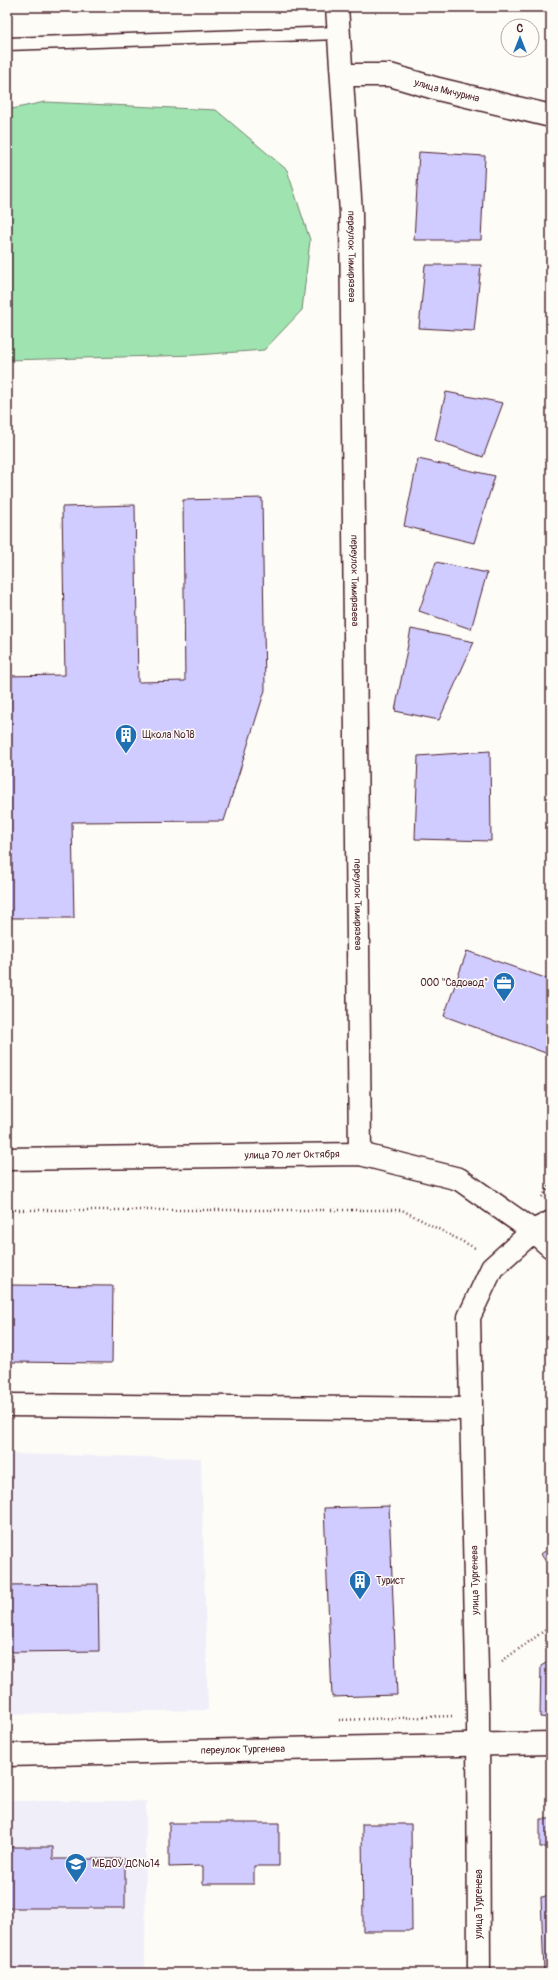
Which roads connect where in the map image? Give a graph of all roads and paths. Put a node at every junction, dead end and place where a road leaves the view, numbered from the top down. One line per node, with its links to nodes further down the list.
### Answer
1 (337, 7): 2 (street, переулок Тимирязева)
2 (339, 32): 3 (lane); 4 (street, переулок Тимирязева)
3 (7, 44)
4 (342, 75): 5 (street, улица Мичурина); 6 (street, переулок Тимирязева)
5 (551, 116)
6 (360, 1154): 7 (street, улица 70 лет Октября); 11 (street, улица 70 лет Октября)
7 (7, 1160)
8 (551, 1184): 9 (path)
9 (542, 1197)
10 (7, 1210): 13 (path)
11 (542, 1226): 12 (street, улица 70 лет Октября); 15 (street, улица Тургенева)
12 (551, 1247)
13 (473, 1254)
14 (7, 1405): 15 (street)
15 (471, 1409): 18 (street, улица Тургенева)
16 (551, 1626): 17 (path)
17 (500, 1663)
18 (478, 1715): 19 (path); 21 (street, улица Тургенева)
19 (333, 1720)
20 (551, 1743): 21 (street, переулок Тургенева)
21 (478, 1744): 22 (street, переулок Тургенева); 23 (street, улица Тургенева)
22 (7, 1755)
23 (479, 1973)

